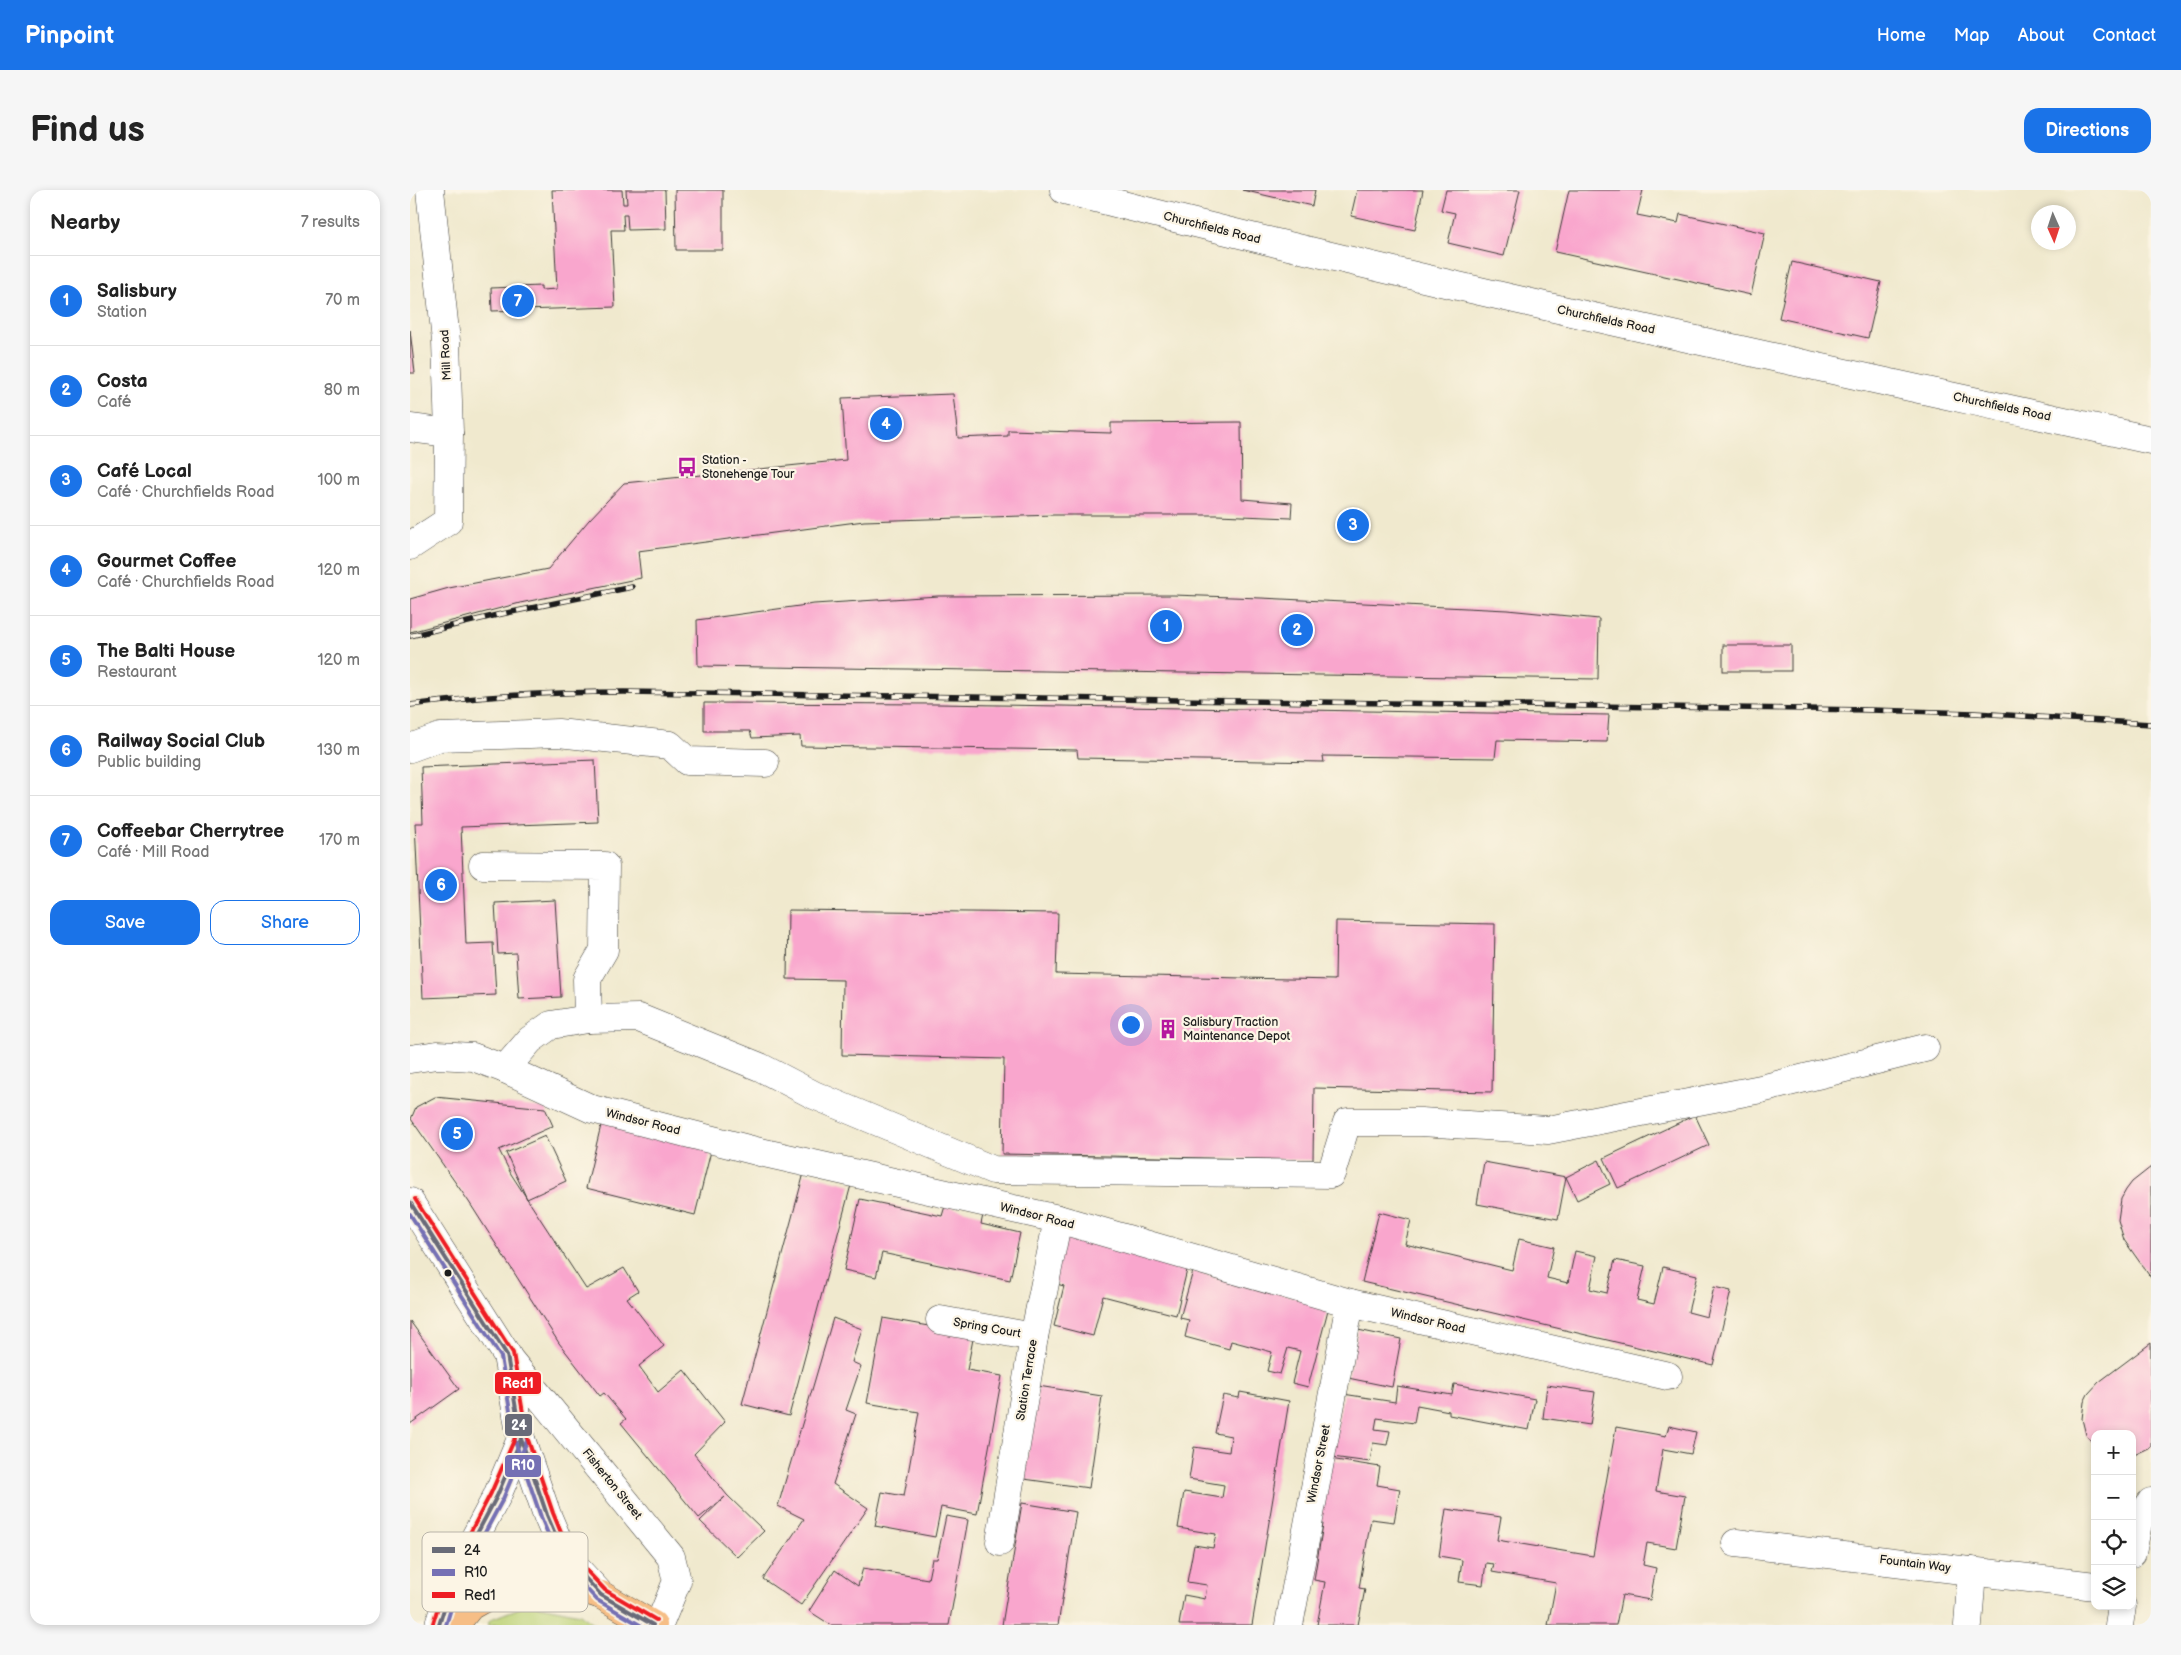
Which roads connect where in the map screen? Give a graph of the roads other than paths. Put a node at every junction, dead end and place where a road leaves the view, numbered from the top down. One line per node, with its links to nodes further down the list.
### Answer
1 (1064, 190): 5 (street, Churchfields Road)
2 (424, 197): 4 (street, Mill Road)
3 (410, 428): 4 (street)
4 (449, 433): 6 (street, Mill Road)
5 (2151, 440)
6 (410, 546)
7 (410, 748): 8 (street)
8 (765, 763)
9 (482, 865): 10 (street)
10 (588, 1019): 11 (street); 13 (street)
11 (1925, 1048)
12 (410, 1059): 13 (street, Windsor Road)
13 (505, 1069): 15 (street, Windsor Road)
14 (410, 1202): 19 (street, Fisherton Street)
15 (1058, 1220): 16 (street, Windsor Road); 18 (street, Station Terrace)
16 (1350, 1303): 20 (street, Windsor Road); 40 (street, Windsor Street)
17 (940, 1320): 18 (street, Spring Court)
18 (1034, 1336): 26 (street, Station Terrace)
19 (507, 1355): 21 (street, Fisherton Street); 39 (street, Fisherton Street)
20 (1668, 1376)
21 (521, 1439): 23 (street); 24 (street, Fisherton Street)
22 (2151, 1502): 25 (street)
23 (478, 1532)
24 (554, 1532)
25 (2136, 1533)
26 (1000, 1542)
27 (1736, 1543): 28 (street, Fountain Way)
28 (1972, 1571): 30 (street, Fountain Way); 41 (street)
29 (588, 1581): 32 (street, Fisherton Street)
30 (2091, 1586)
31 (588, 1591): 32 (highway)
32 (601, 1595): 38 (highway)
33 (2121, 1610): 42 (street)
34 (443, 1612): 36 (street)
35 (465, 1612): 37 (highway)
36 (439, 1625)
37 (455, 1625)
38 (653, 1625)
39 (660, 1625)
40 (1289, 1625)
41 (1968, 1625)
42 (2119, 1625)

